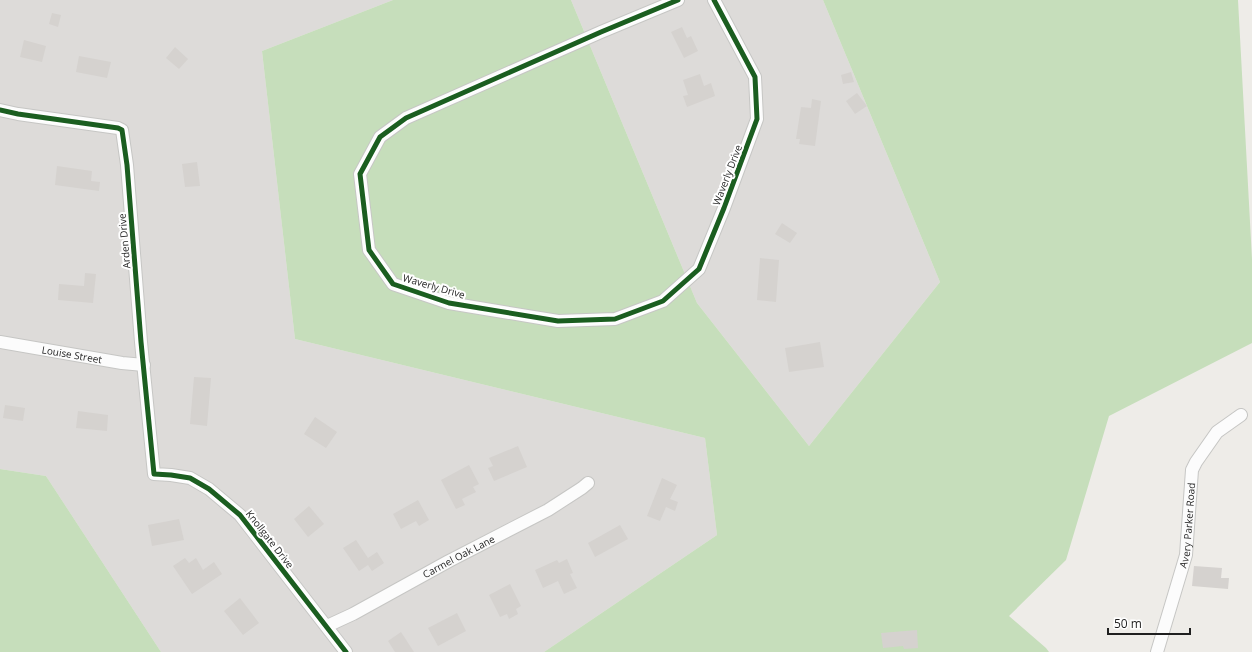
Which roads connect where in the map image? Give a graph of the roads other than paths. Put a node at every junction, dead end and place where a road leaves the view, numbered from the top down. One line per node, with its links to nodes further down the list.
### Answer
1 (678, 0): 2 (street, Waverly Drive)
2 (714, 0)
3 (0, 110): 5 (street, Arden Drive)
4 (0, 342): 5 (street, Louise Street)
5 (144, 365): 7 (street, Arden Drive)
6 (1241, 415): 11 (street, Avery Parker Road)
7 (154, 474): 9 (street, Knollgate Drive)
8 (588, 483): 9 (street, Carmel Oak Lane)
9 (327, 626): 10 (street, Knollgate Drive)
10 (346, 652)
11 (1157, 652)

